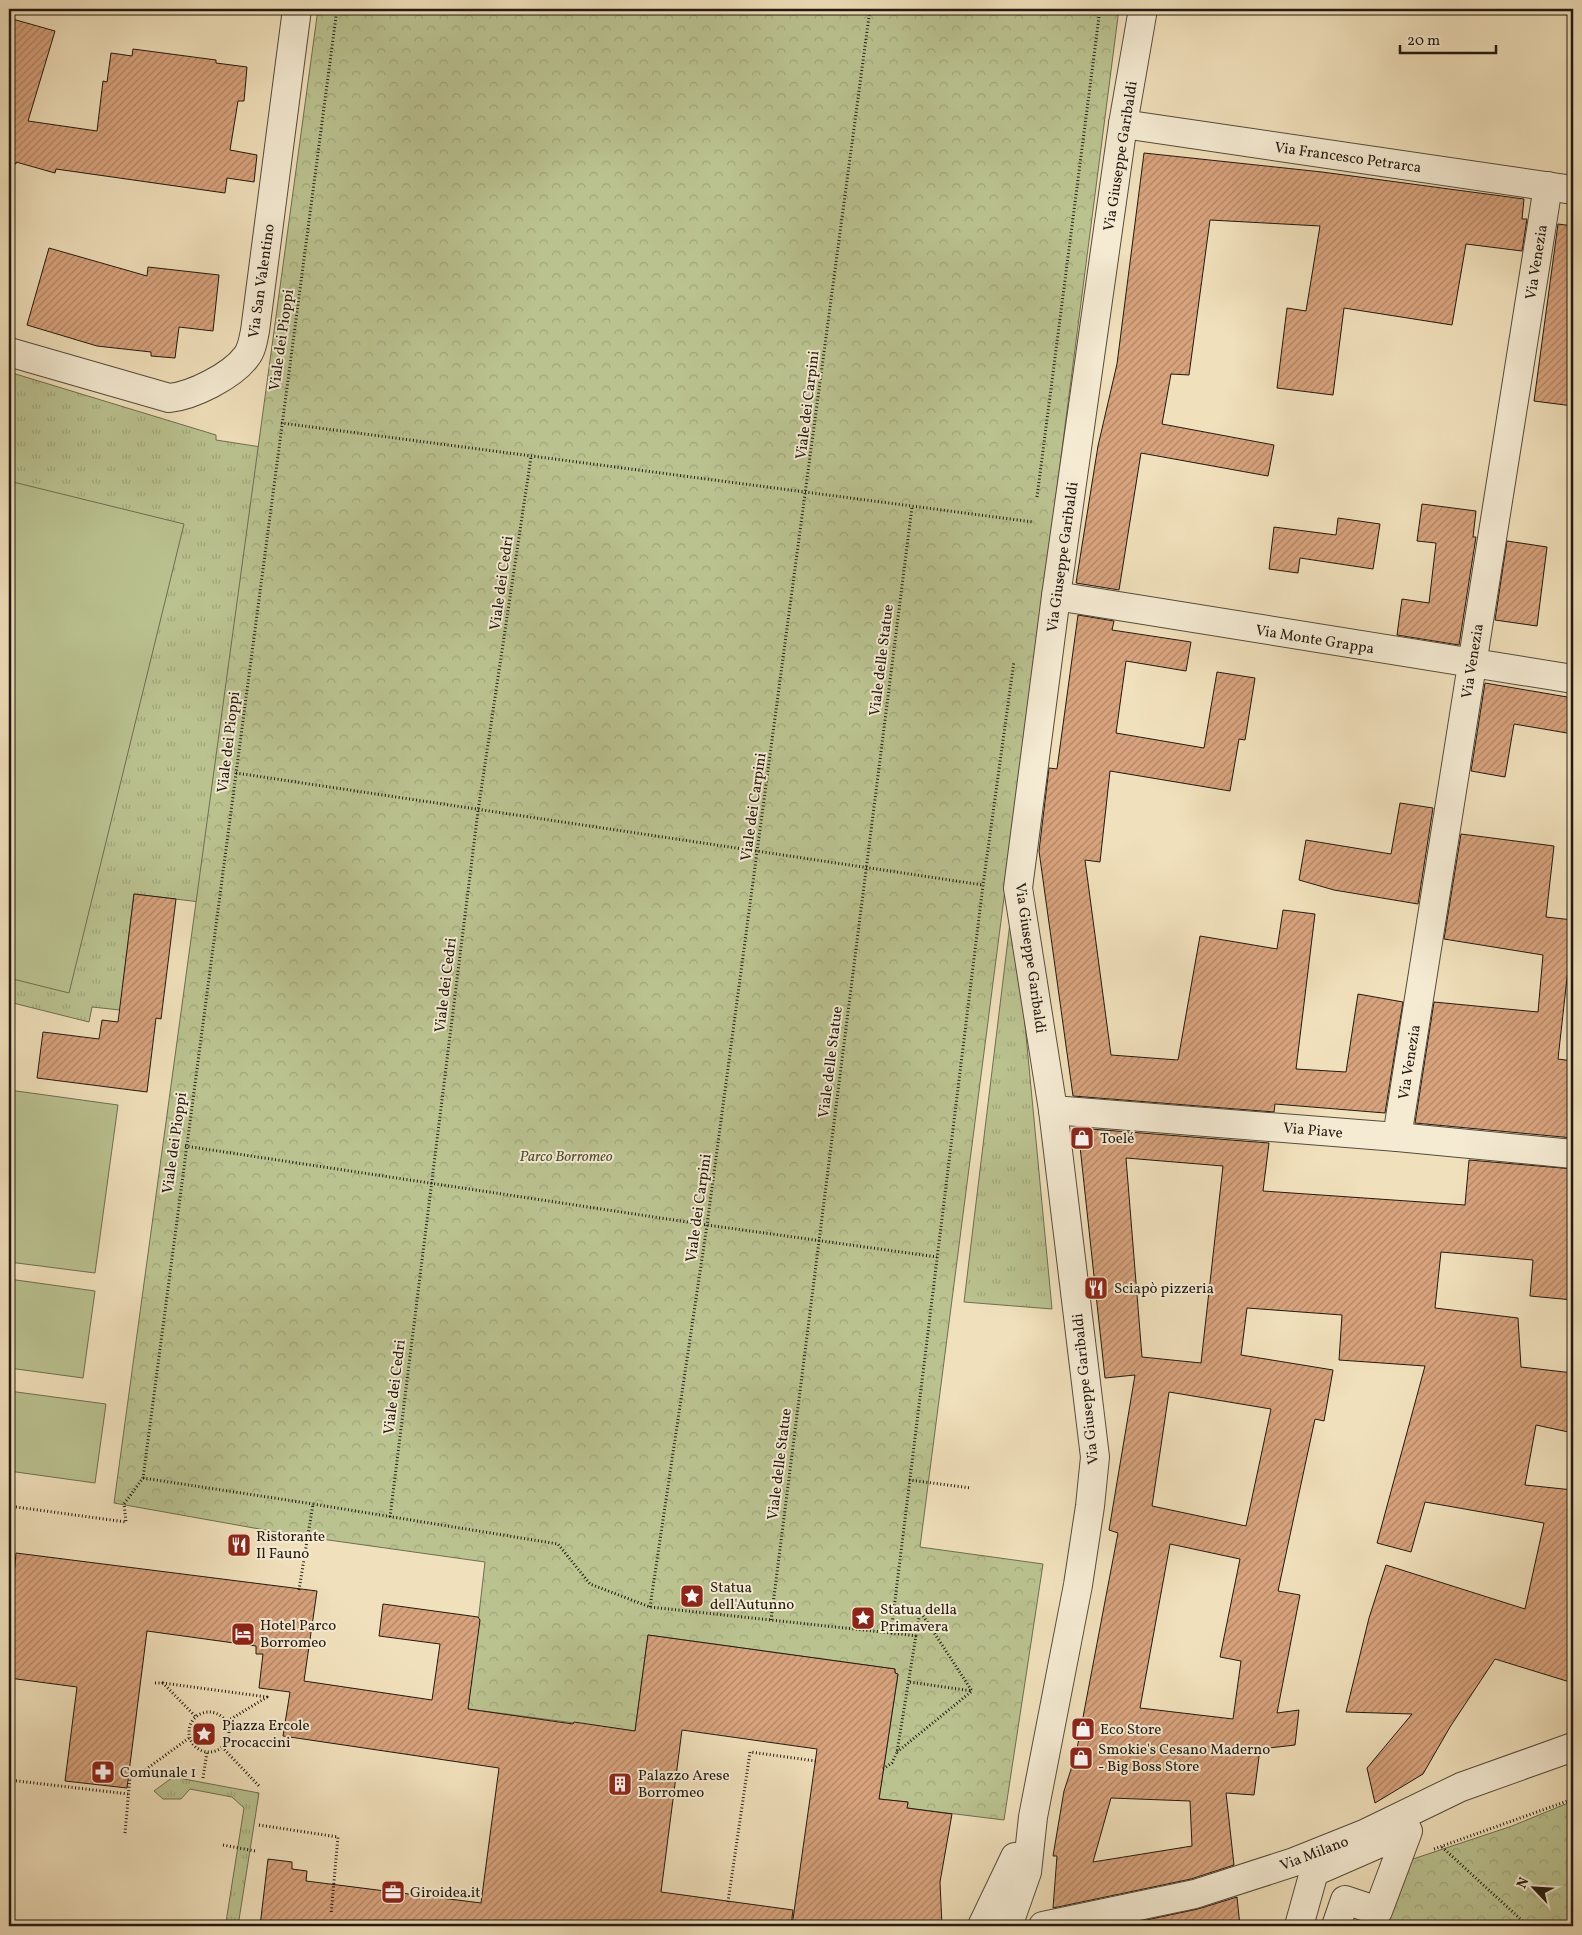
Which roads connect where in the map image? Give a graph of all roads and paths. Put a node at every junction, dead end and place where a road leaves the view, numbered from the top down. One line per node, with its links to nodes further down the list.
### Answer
1 (297, 9): 8 (street, Via San Valentino)
2 (337, 9): 9 (path, Viale dei Pioppi)
3 (870, 9): 11 (path, Viale dei Carpini)
4 (1100, 9): 12 (path)
5 (1143, 9): 6 (street, Via Giuseppe Garibaldi)
6 (1123, 124): 7 (street, Via Francesco Petrarca); 17 (street, Via Giuseppe Garibaldi)
7 (1561, 188): 19 (street, Via Venezia)
8 (9, 352)
9 (281, 423): 10 (path); 21 (path, Viale dei Pioppi)
10 (531, 456): 11 (path); 22 (path, Viale dei Cedri)
11 (807, 493): 13 (path); 23 (path, Viale dei Carpini)
12 (1036, 502)
13 (912, 507): 15 (path); 24 (path, Viale delle Statue)
14 (1035, 512): 15 (path)
15 (1034, 522): 16 (path)
16 (1032, 532)
17 (1056, 596): 19 (street, Via Monte Grappa); 26 (street, Via Giuseppe Garibaldi)
18 (1014, 659): 25 (path)
19 (1471, 664): 20 (street, Via Monte Grappa); 27 (street, Via Venezia)
20 (1573, 679)
21 (236, 773): 22 (path); 28 (path, Viale dei Pioppi)
22 (478, 811): 23 (path); 30 (path, Viale dei Cedri)
23 (758, 852): 24 (path); 31 (path, Viale dei Carpini)
24 (865, 868): 25 (path); 32 (path, Viale delle Statue)
25 (983, 885): 33 (path)
26 (1053, 1110): 27 (street, Via Piave); 63 (street, Via Giuseppe Garibaldi)
27 (1397, 1137): 29 (street, Via Piave)
28 (185, 1146): 30 (path); 34 (path, Viale dei Pioppi)
29 (1573, 1154)
30 (430, 1184): 31 (path); 39 (path, Viale dei Cedri)
31 (707, 1225): 32 (path); 41 (path, Viale dei Carpini)
32 (819, 1240): 33 (path); 42 (path, Viale delle Statue)
33 (937, 1257): 35 (path)
34 (143, 1478): 37 (path); 38 (path)
35 (909, 1480): 36 (path); 43 (path)
36 (970, 1488)
37 (313, 1504): 39 (path); 40 (path)
38 (9, 1506)
39 (390, 1517): 41 (path)
40 (298, 1590)
41 (650, 1607): 42 (path)
42 (771, 1620): 43 (path)
43 (891, 1632): 44 (path)
44 (917, 1636): 45 (path); 48 (path)
45 (910, 1682): 48 (path); 55 (path)
46 (155, 1683): 47 (path)
47 (162, 1684): 49 (path); 50 (path)
48 (972, 1691): 55 (path)
49 (195, 1716): 50 (path); 51 (path)
50 (226, 1722): 53 (path)
51 (189, 1738): 54 (path); 61 (path)
52 (1573, 1746): 74 (street, Via Milano)
53 (222, 1747): 54 (path); 60 (path)
54 (207, 1752): 58 (path)
55 (897, 1752): 57 (path)
56 (816, 1761): 70 (path)
57 (884, 1769)
58 (203, 1778)
59 (9, 1780): 61 (path)
60 (259, 1786)
61 (128, 1794): 65 (path)
62 (1573, 1799): 67 (path)
63 (1033, 1817): 72 (street, Via Giuseppe Garibaldi); 73 (street, Via Giuseppe Garibaldi)
64 (259, 1825): 71 (path)
65 (124, 1833)
66 (223, 1845): 68 (path)
67 (1441, 1847): 69 (path); 77 (path)
68 (255, 1851)
69 (1397, 1860): 75 (street); 76 (street)
70 (728, 1902)
71 (331, 1914)
72 (982, 1926)
73 (1008, 1926)
74 (1043, 1926)
75 (1299, 1926)
76 (1336, 1926)
77 (1528, 1926)

